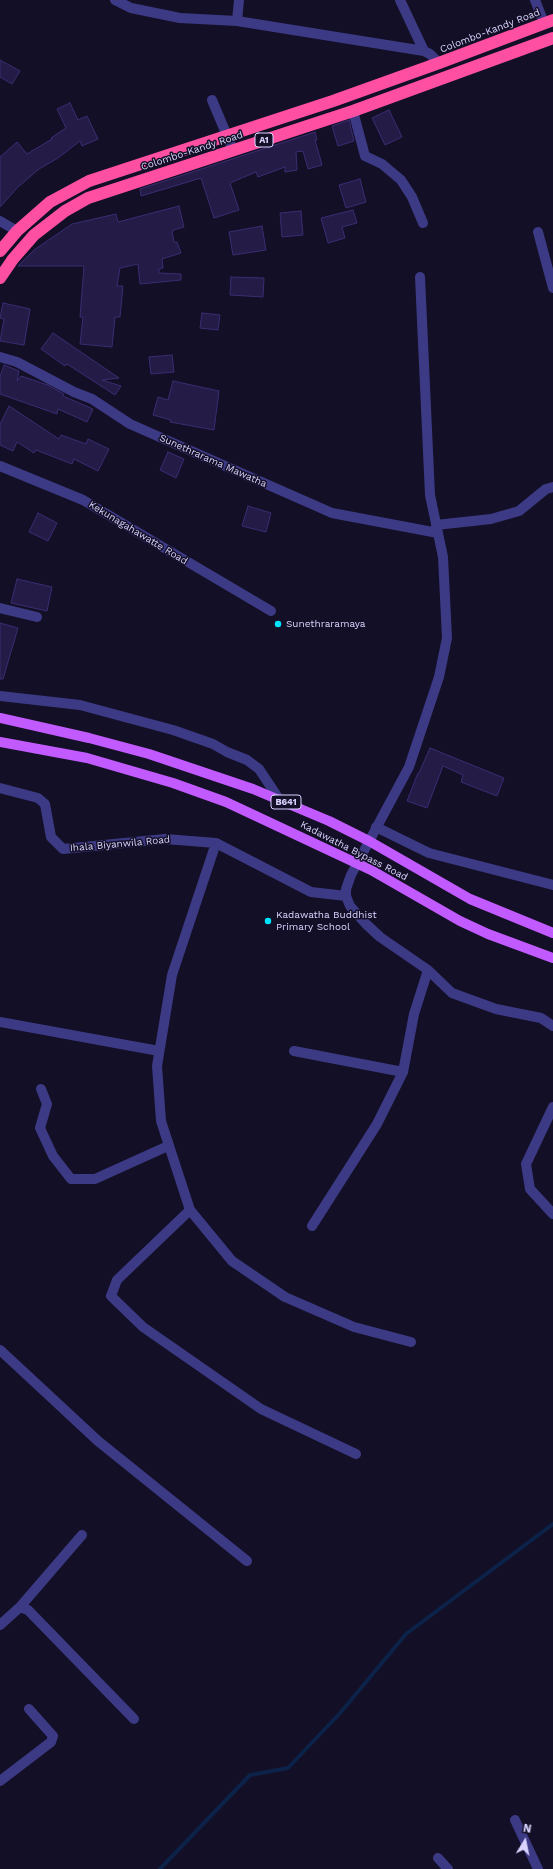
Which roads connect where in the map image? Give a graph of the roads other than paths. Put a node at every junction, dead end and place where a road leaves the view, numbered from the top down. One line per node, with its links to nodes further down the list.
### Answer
1 (115, 0): 5 (street)
2 (239, 0): 5 (street)
3 (400, 0): 8 (street)
4 (535, 0): 6 (street)
5 (237, 21): 8 (street)
6 (548, 21): 9 (highway, Colombo-Kandy Road / A1)
7 (553, 38): 11 (highway, Colombo-Kandy Road / A1)
8 (424, 51): 9 (street)
9 (439, 63): 12 (highway, Colombo-Kandy Road / A1)
10 (212, 100): 12 (street)
11 (353, 111): 13 (highway, Colombo-Kandy Road / A1); 15 (street)
12 (228, 136): 13 (street); 16 (highway, Colombo-Kandy Road / A1)
13 (233, 150): 19 (highway, Colombo-Kandy Road / A1)
14 (0, 221): 16 (street)
15 (423, 223)
16 (17, 231): 18 (highway, Colombo-Kandy Road / A1)
17 (538, 232): 21 (street)
18 (0, 250)
19 (0, 278)
20 (420, 278): 25 (street)
21 (553, 288)
22 (0, 357): 25 (street, Sunethrarama Mawatha)
23 (0, 466): 27 (street, Kekunagahawatte Road)
24 (553, 487): 25 (street, Sunethrarama Mawatha)
25 (437, 529): 34 (street)
26 (0, 608): 28 (street)
27 (271, 611)
28 (37, 617)
29 (0, 696): 33 (street)
30 (0, 718): 33 (main road, Kadawatha Bypass Road / B641)
31 (0, 742): 37 (main road, Kadawatha Bypass Road / B641)
32 (0, 788): 36 (street, Ihala Biyanwila Road)
33 (279, 800): 35 (main road, Kadawatha Bypass Road / B641)
34 (376, 827): 35 (street); 38 (street)
35 (369, 841): 37 (street); 40 (main road, Kadawatha Bypass Road / B641)
36 (216, 843): 39 (street, Ihala Biyanwila Road); 45 (street)
37 (357, 863): 39 (street); 41 (main road, Kadawatha Bypass Road / B641)
38 (553, 885)
39 (346, 896): 42 (street)
40 (553, 933)
41 (553, 958)
42 (428, 970): 44 (street); 47 (street)
43 (0, 1022): 45 (street)
44 (553, 1026)
45 (159, 1051): 50 (street)
46 (294, 1051): 47 (street)
47 (403, 1072): 53 (street)
48 (41, 1089): 50 (street)
49 (553, 1106): 52 (street)
50 (168, 1146): 51 (street)
51 (190, 1210): 54 (street); 56 (street)
52 (553, 1214)
53 (312, 1226)
54 (411, 1342)
55 (0, 1350): 58 (street)
56 (356, 1454)
57 (82, 1535): 59 (street)
58 (247, 1561)
59 (20, 1607): 60 (street); 62 (street)
60 (0, 1625)
61 (29, 1709): 63 (street)
62 (134, 1719)
63 (0, 1781)
64 (515, 1820): 67 (street)
65 (438, 1858): 66 (street)
66 (448, 1869)
67 (538, 1869)

